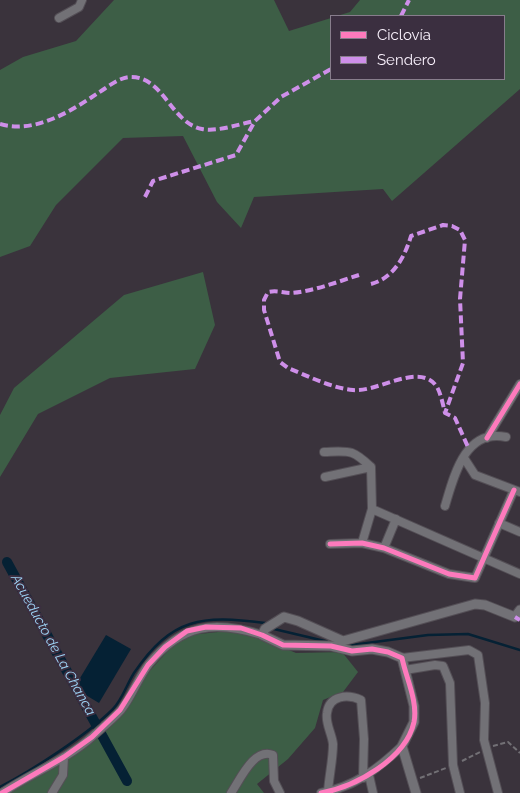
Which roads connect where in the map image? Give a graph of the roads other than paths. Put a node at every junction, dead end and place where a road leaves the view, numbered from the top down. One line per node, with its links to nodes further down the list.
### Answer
1 (82, 0): 2 (street)
2 (60, 18)
3 (520, 384): 5 (street)
4 (506, 437): 5 (street)
5 (487, 438): 7 (street)
6 (324, 452): 8 (street)
7 (464, 458): 10 (street); 11 (street)
8 (371, 467): 9 (street); 12 (street)
9 (325, 477)
10 (517, 491): 14 (street)
11 (445, 506)
12 (372, 509): 13 (street); 16 (street)
13 (396, 519): 18 (street); 19 (street)
14 (499, 523): 15 (street); 19 (street)
15 (520, 532)
16 (362, 543): 17 (street); 18 (street)
17 (330, 544)
18 (384, 548): 19 (street)
19 (483, 558): 20 (street)
20 (520, 574)
21 (520, 610): 22 (street)
22 (264, 632): 23 (street); 26 (street)
23 (402, 658): 24 (street); 37 (street)
24 (405, 670): 25 (street); 36 (street)
25 (402, 746): 27 (street); 35 (street)
26 (64, 757): 30 (street); 31 (street)
27 (366, 776): 28 (street); 29 (street); 34 (street)
28 (339, 791): 29 (street)
29 (324, 792)
30 (2, 793)
31 (52, 793)
32 (231, 793): 33 (street)
33 (280, 793)
34 (373, 793)
35 (416, 793)
36 (460, 793)
37 (498, 793)

